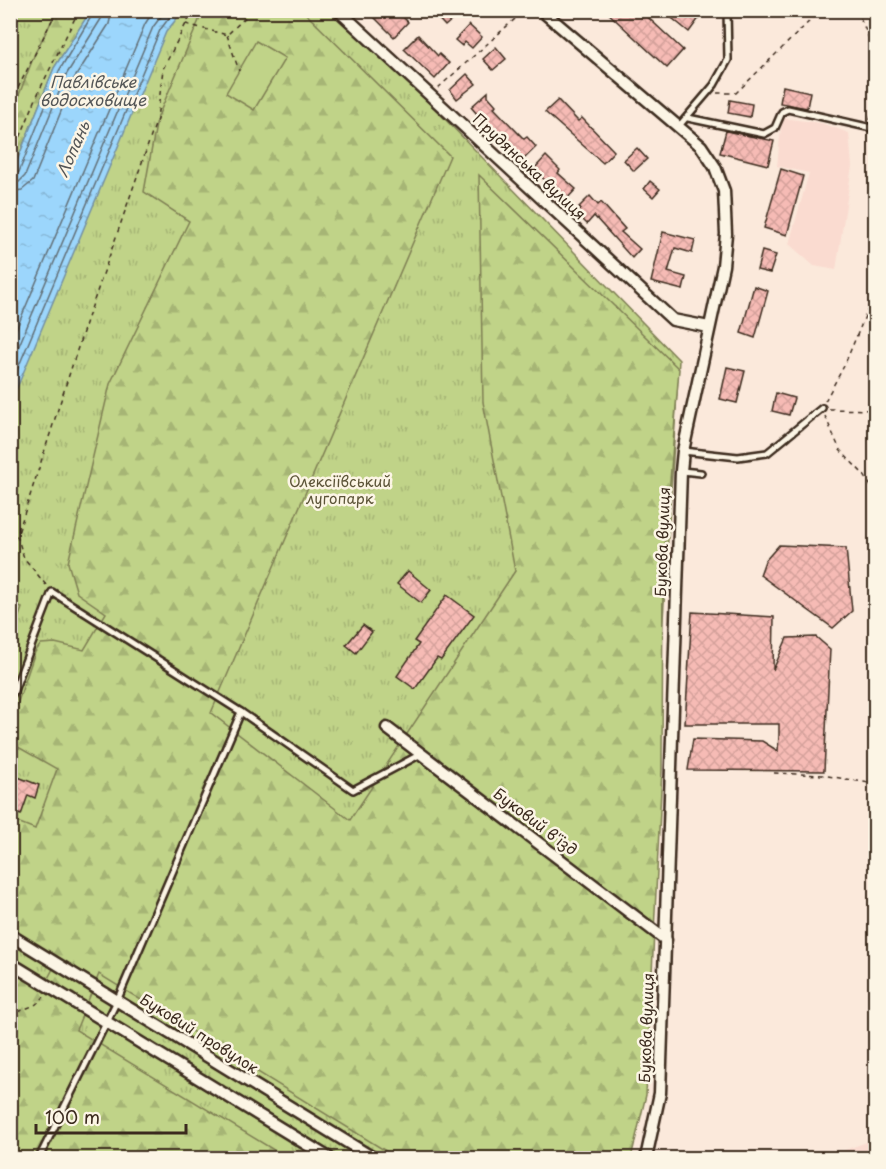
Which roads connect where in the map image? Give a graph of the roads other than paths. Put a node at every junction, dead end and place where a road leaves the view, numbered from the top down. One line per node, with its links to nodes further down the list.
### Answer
1 (338, 10): 7 (street, Прудянська вулиця)
2 (541, 10): 5 (street, Букова вулиця)
3 (727, 10): 4 (lane)
4 (688, 118): 5 (lane); 6 (lane)
5 (679, 126): 7 (street, Букова вулиця)
6 (876, 129)
7 (709, 327): 9 (street, Букова вулиця)
8 (822, 408): 9 (lane)
9 (683, 451): 10 (street, Букова вулиця)
10 (681, 471): 11 (lane); 17 (street, Букова вулиця)
11 (701, 473)
12 (10, 701): 13 (lane)
13 (241, 712): 15 (lane); 19 (lane)
14 (387, 728): 15 (street, Буковий в'їзд)
15 (421, 754): 17 (street, Буковий в'їзд)
16 (10, 935): 19 (street, Буковий провулок)
17 (666, 940): 24 (street, Букова вулиця)
18 (10, 963): 20 (street)
19 (117, 1001): 20 (lane); 23 (street, Буковий провулок)
20 (105, 1022): 21 (lane); 22 (street)
21 (36, 1158)
22 (329, 1158)
23 (373, 1158)
24 (646, 1158)

